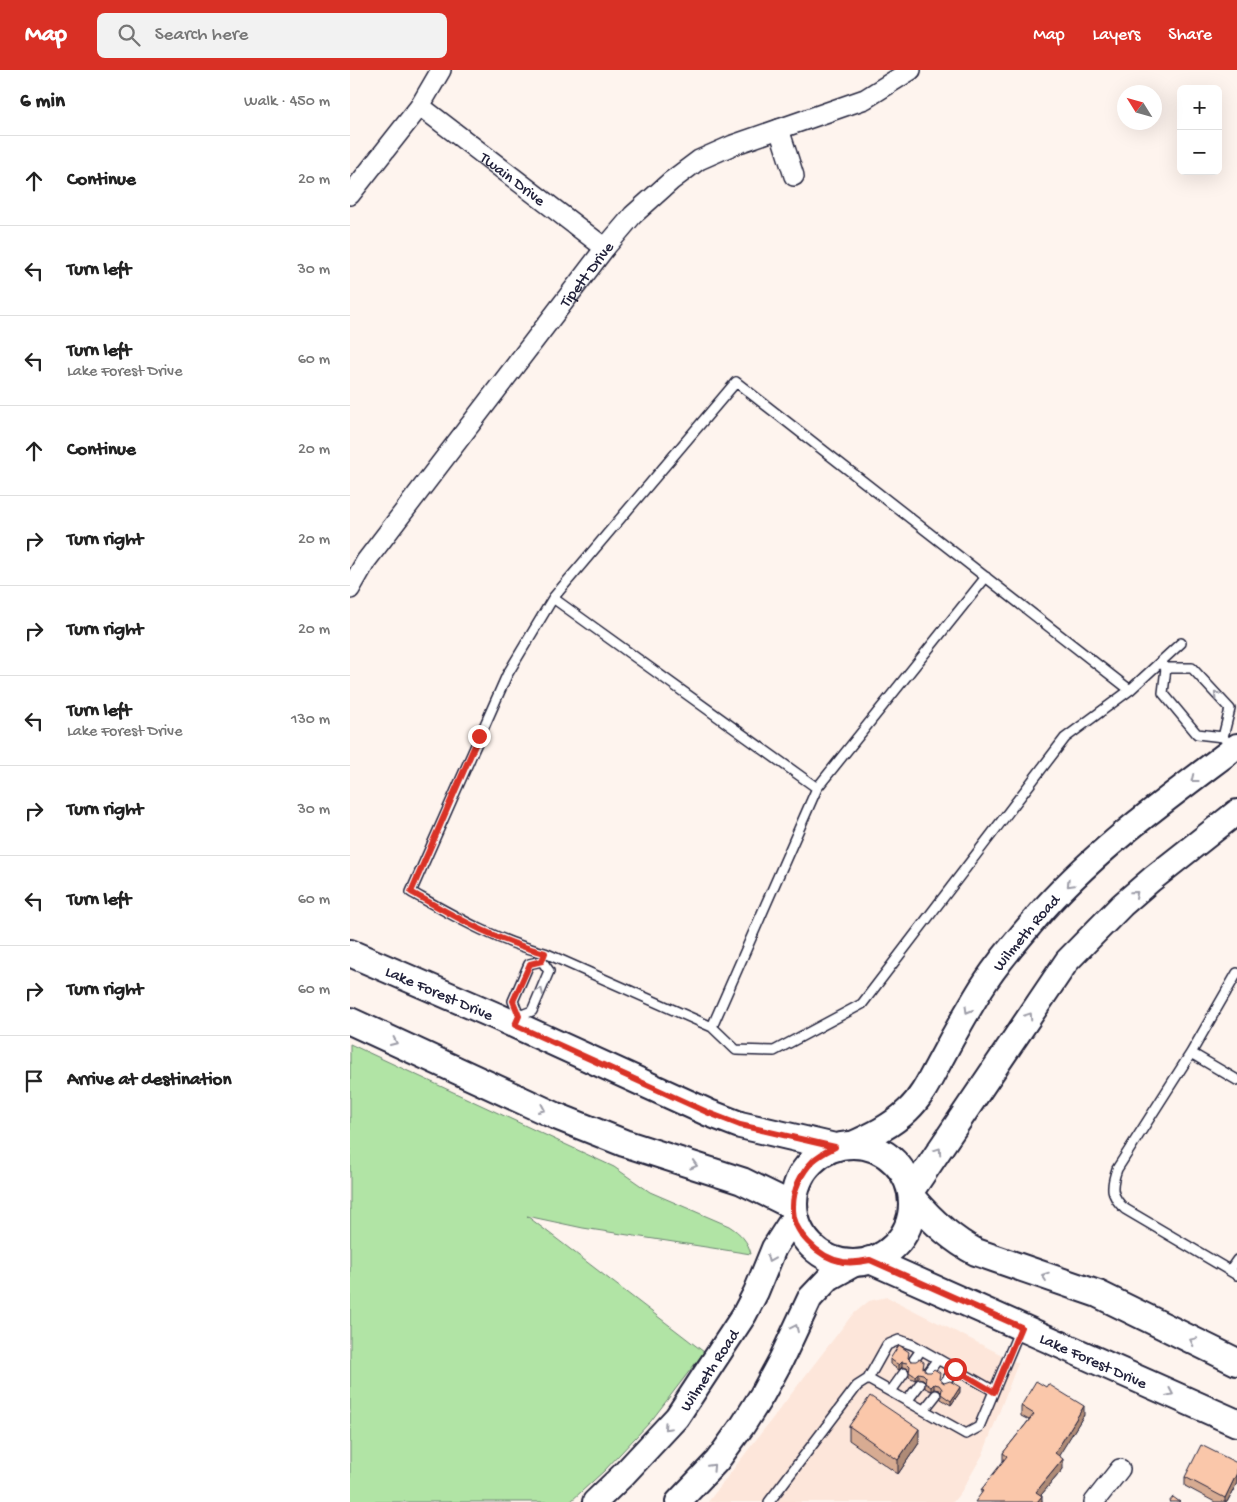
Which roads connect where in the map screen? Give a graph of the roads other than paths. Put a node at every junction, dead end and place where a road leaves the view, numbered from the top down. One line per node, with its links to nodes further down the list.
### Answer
1 (441, 70): 3 (street)
2 (911, 70): 4 (street, Tipett Drive)
3 (420, 106): 6 (street); 7 (street, Twain Drive)
4 (779, 129): 5 (street); 7 (street, Tipett Drive)
5 (794, 176)
6 (350, 196)
7 (605, 248): 9 (street, Tipett Drive)
8 (986, 577): 10 (lane); 13 (lane); 15 (lane)
9 (350, 589)
10 (553, 598): 15 (lane); 18 (lane)
11 (1181, 643): 12 (lane)
12 (1163, 665): 13 (lane); 14 (lane); 14 (lane, one-way to 12)
13 (1130, 690): 22 (lane)
14 (1232, 747): 25 (street, Wilmeth Road, one-way to 25)
15 (817, 788): 22 (lane)
16 (1237, 812): 26 (street, one-way to 16)
17 (350, 953): 20 (main road, Lake Forest Drive)
18 (544, 957): 20 (lane); 20 (lane, one-way to 18); 22 (lane)
19 (1237, 973): 23 (lane)
20 (517, 1020): 25 (main road, Lake Forest Drive)
21 (350, 1021): 27 (main road, one-way to 27)
22 (712, 1027)
23 (1191, 1053): 24 (lane); 30 (lane)
24 (1237, 1080)
25 (842, 1146): 26 (main road); 27 (main road)
26 (912, 1195): 29 (main road); 35 (main road, one-way to 26)
27 (793, 1212): 29 (main road); 50 (street, Wilmeth Road, one-way to 50)
28 (1237, 1260): 30 (lane)
29 (863, 1261): 31 (main road, Lake Forest Drive); 49 (street, one-way to 29)
30 (1234, 1272)
31 (1021, 1327): 43 (lane); 47 (main road, Lake Forest Drive, one-way to 47)
32 (921, 1350): 33 (lane); 34 (lane); 39 (lane)
33 (938, 1359): 36 (lane); 37 (lane)
34 (914, 1360)
35 (1237, 1362)
36 (955, 1369): 40 (lane); 43 (lane)
37 (929, 1371)
38 (904, 1373): 42 (lane)
39 (868, 1378): 42 (lane); 51 (lane)
40 (945, 1382)
41 (920, 1384): 45 (lane)
42 (891, 1391): 45 (lane)
43 (994, 1392): 46 (lane)
44 (936, 1395): 46 (lane)
45 (907, 1401): 46 (lane)
46 (924, 1410)
47 (1237, 1423)
48 (1120, 1469): 52 (street)
49 (686, 1497)
50 (595, 1502)
51 (769, 1502)
52 (1094, 1502)

